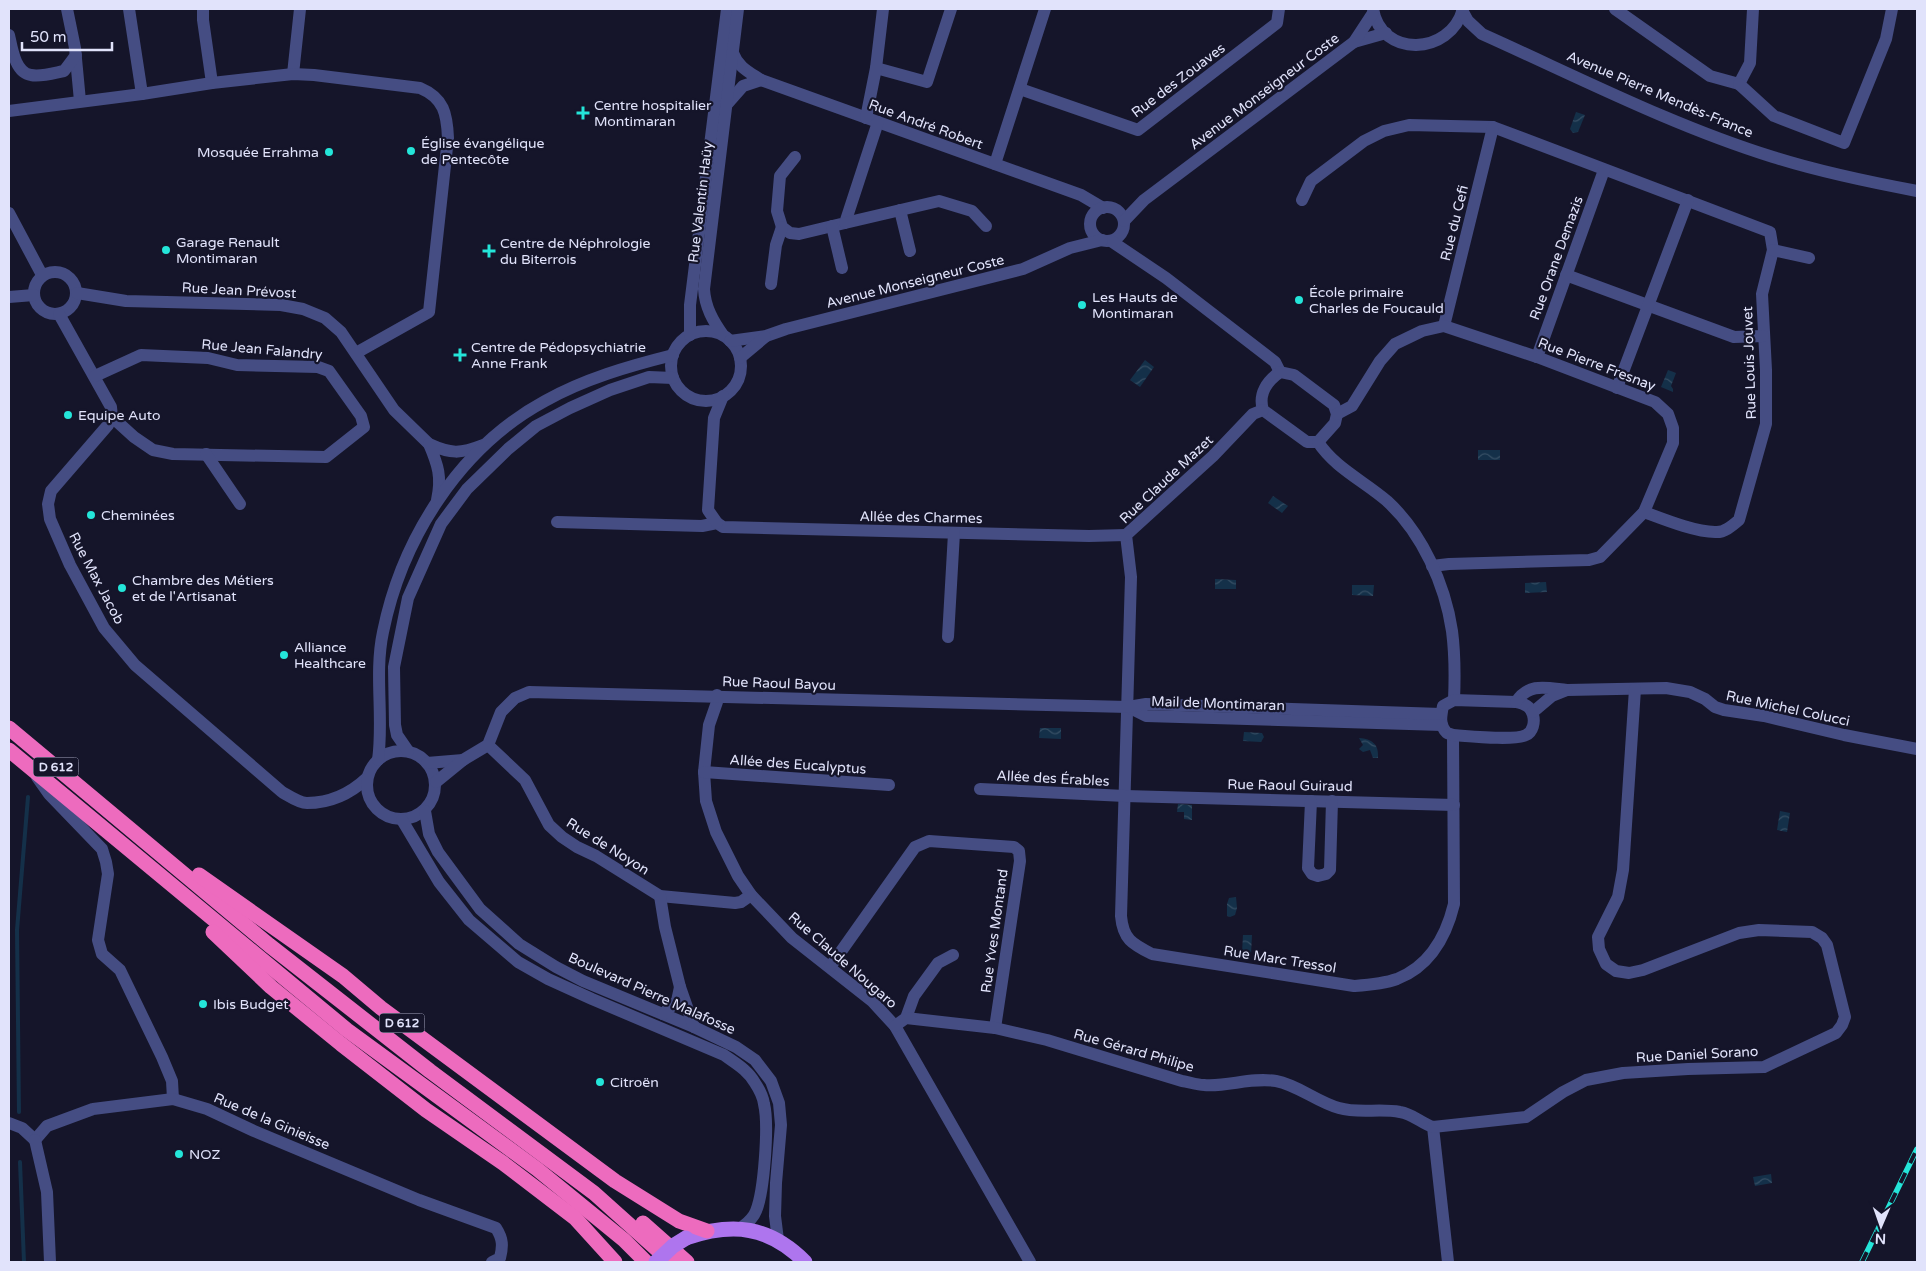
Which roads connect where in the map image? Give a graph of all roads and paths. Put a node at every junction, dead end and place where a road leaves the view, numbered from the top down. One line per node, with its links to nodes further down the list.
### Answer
1 (67, 9): 22 (street)
2 (129, 9): 30 (street)
3 (204, 9): 27 (street)
4 (300, 9): 25 (street)
5 (727, 9): 69 (street, Rue Valentin Haüy)
6 (738, 9): 21 (street, Rue Valentin Haüy)
7 (883, 9): 23 (street)
8 (951, 9): 23 (street)
9 (1045, 9): 29 (street)
10 (1279, 9): 29 (street, Rue des Zouaves)
11 (1615, 9): 28 (street)
12 (1753, 9): 28 (street)
13 (1892, 9): 28 (street)
14 (1462, 10): 16 (street); 18 (street, Avenue Pierre Mendès-France)
15 (1373, 11): 17 (street); 20 (street, Avenue Monseigneur Coste)
16 (1451, 32): 17 (street); 18 (street, Avenue Pierre Mendès-France)
17 (1386, 33): 20 (street, Avenue Monseigneur Coste)
18 (1482, 34): 39 (street, Avenue Pierre Mendès-France)
19 (9, 35): 24 (street)
20 (1354, 42): 41 (street, Avenue Monseigneur Coste)
21 (733, 52): 26 (street, Rue André Robert); 32 (street, Rue Valentin Haüy)
22 (76, 56): 24 (street); 31 (street)
23 (876, 68): 34 (street)
24 (64, 71): 31 (street)
25 (293, 74): 27 (street); 73 (street)
26 (761, 80): 32 (street); 34 (street, Rue André Robert)
27 (212, 83): 30 (street)
28 (1739, 84)
29 (1020, 89): 37 (street)
30 (142, 94): 31 (street)
31 (80, 101): 33 (street)
32 (728, 103): 72 (street, Rue Valentin Haüy)
33 (9, 111)
34 (872, 120): 37 (street, Rue André Robert); 48 (street)
35 (1493, 127): 38 (street); 42 (street); 68 (street, Rue du Cefi)
36 (795, 157): 52 (street)
37 (995, 164): 40 (street, Rue André Robert)
38 (1604, 170): 43 (street); 61 (street, Rue Orane Demazis)
39 (1917, 191)
40 (1081, 196): 44 (street, Rue André Robert); 47 (street)
41 (1144, 200): 44 (street, Avenue Monseigneur Coste); 49 (street, Avenue Monseigneur Coste)
42 (1302, 200)
43 (1688, 200): 55 (street); 66 (street)
44 (1107, 208): 47 (street); 49 (street)
45 (900, 210): 48 (street); 51 (street); 56 (street)
46 (9, 213): 60 (street)
47 (1091, 222): 53 (street); 54 (street, Avenue Monseigneur Coste)
48 (845, 223): 50 (street)
49 (1124, 225): 53 (street); 57 (street)
50 (832, 226): 52 (street); 59 (street)
51 (986, 226)
52 (782, 227): 62 (street)
53 (1106, 241): 54 (street, Avenue Monseigneur Coste); 57 (street)
54 (1070, 248): 70 (street, Avenue Monseigneur Coste)
55 (1773, 250): 58 (street); 71 (street, Rue Louis Jouvet)
56 (910, 252)
57 (1138, 258): 77 (street)
58 (1809, 258)
59 (842, 268)
60 (42, 275): 63 (street); 64 (street)
61 (1566, 275): 66 (street); 75 (street, Rue Orane Demazis)
62 (771, 284)
63 (77, 294): 67 (street); 73 (street, Rue Jean Prévost)
64 (34, 295): 65 (street); 67 (street)
65 (9, 297)
66 (1648, 305): 71 (street); 80 (street)
67 (59, 314): 78 (street)
68 (1444, 326): 75 (street, Rue Pierre Fresnay); 84 (street)
69 (690, 335): 72 (street); 74 (street)
70 (766, 336): 72 (street, Avenue Monseigneur Coste); 76 (street, Avenue Monseigneur Coste)
71 (1763, 336): 93 (street, Rue Louis Jouvet)
72 (726, 338): 76 (street)
73 (356, 352): 88 (street, Rue Jean Prévost)
74 (673, 354): 79 (street); 89 (street)
75 (1536, 357): 80 (street, Rue Pierre Fresnay)
76 (740, 358): 81 (street)
77 (1280, 372): 83 (street); 84 (street)
78 (95, 376): 85 (street); 90 (street, Rue Jean Falandry)
79 (673, 378): 82 (street); 113 (street)
80 (1618, 388): 93 (street, Rue Pierre Fresnay)
81 (723, 396): 82 (street); 86 (street)
82 (699, 400): 86 (street)
83 (1263, 410): 87 (street); 97 (street, Rue Claude Mazet)
84 (1337, 414): 87 (street)
85 (112, 417): 90 (street, Rue Jean Falandry); 124 (street, Rue Max Jacob)
86 (714, 418): 95 (street)
87 (1318, 442): 98 (street)
88 (429, 444): 89 (street, Rue Jean Prévost); 91 (street, Rue Jean Prévost)
89 (485, 444): 91 (street)
90 (206, 454): 92 (street)
91 (436, 503): 114 (street)
92 (240, 504)
93 (1644, 512): 98 (street, Rue Pierre Fresnay)
94 (556, 522): 95 (street, Allée des Charmes)
95 (717, 523): 96 (street, Allée des Charmes)
96 (954, 533): 97 (street, Allée des Charmes); 99 (street)
97 (1126, 535): 105 (street, Rue Claude Mazet)
98 (1432, 566): 103 (street)
99 (948, 637)
100 (1635, 689): 101 (street, Rue Michel Colucci); 111 (street, Rue Michel Colucci); 145 (street, Rue Daniel Sorano)
101 (1567, 690): 104 (street, Rue Michel Colucci); 106 (street, Rue Michel Colucci)
102 (717, 695): 105 (street, Rue Raoul Bayou); 110 (street, Rue Raoul Bayou); 118 (street, Rue Claude Nougaro)
103 (1454, 700): 104 (street); 107 (street)
104 (1516, 702): 106 (street)
105 (1128, 707): 107 (street, Mail de Montimaran); 123 (street, Rue Marc Tressol)
106 (1532, 712): 109 (street)
107 (1442, 720): 109 (street)
108 (9, 728): 129 (highway, D 612)
109 (1452, 735): 128 (street, Rue Marc Tressol)
110 (488, 745): 115 (street); 134 (street, Rue de Noyon)
111 (1917, 749)
112 (9, 750): 117 (highway, D 612)
113 (408, 751): 114 (street); 116 (street)
114 (378, 760): 119 (street)
115 (463, 760): 116 (street); 120 (street)
116 (427, 763): 120 (street)
117 (32, 769): 132 (highway, D 612); 143 (street)
118 (704, 772): 121 (street, Allée des Eucalyptus); 133 (street, Rue Claude Nougaro)
119 (367, 778): 124 (street, Rue Max Jacob); 125 (street)
120 (436, 782): 130 (street)
121 (890, 785)
122 (980, 789): 123 (street, Allée des Érables)
123 (1125, 796): 126 (street, Rue Raoul Guiraud); 128 (street, Rue Marc Tressol)
124 (336, 798): 125 (street, Rue Max Jacob)
125 (370, 800): 131 (street)
126 (1311, 801): 127 (street, Rue Raoul Guiraud); 127 (street)
127 (1332, 801): 128 (street, Rue Raoul Guiraud)
128 (1454, 805)
129 (104, 806): 142 (highway, D 612); 148 (highway, D 612)
130 (425, 811): 131 (street); 138 (street, Boulevard Pierre Malafosse)
131 (402, 820): 147 (street, Boulevard Pierre Malafosse)
132 (151, 868): 152 (highway, D 612); 153 (highway, D 612)
133 (751, 895): 134 (street, Rue de Noyon); 136 (street, Rue Claude Nougaro)
134 (660, 896): 137 (street)
135 (953, 955): 139 (street)
136 (830, 967): 139 (street, Rue Claude Nougaro); 141 (street, Rue Yves Montand)
137 (680, 987): 138 (street); 140 (street)
138 (662, 1014): 140 (street, Boulevard Pierre Malafosse)
139 (900, 1022): 141 (street, Rue Gérard Philipe); 158 (street, Rue Claude Nougaro)
140 (694, 1027): 149 (street, Boulevard Pierre Malafosse)
141 (995, 1028): 145 (street, Rue Gérard Philipe)
142 (430, 1071): 155 (highway, D 612); 156 (highway)
143 (173, 1098): 146 (street, Rue de la Ginieisse); 151 (street, Rue de la Ginieisse)
144 (9, 1123): 146 (street)
145 (1433, 1127): 159 (street)
146 (35, 1140): 150 (street)
147 (741, 1228): 148 (main road); 149 (main road)
148 (707, 1231): 154 (main road, bridge)
149 (778, 1240): 157 (main road)
150 (52, 1262)
151 (492, 1262)
152 (615, 1262)
153 (646, 1262)
154 (656, 1262)
155 (671, 1262)
156 (688, 1262)
157 (805, 1262)
158 (1030, 1262)
159 (1448, 1262)

